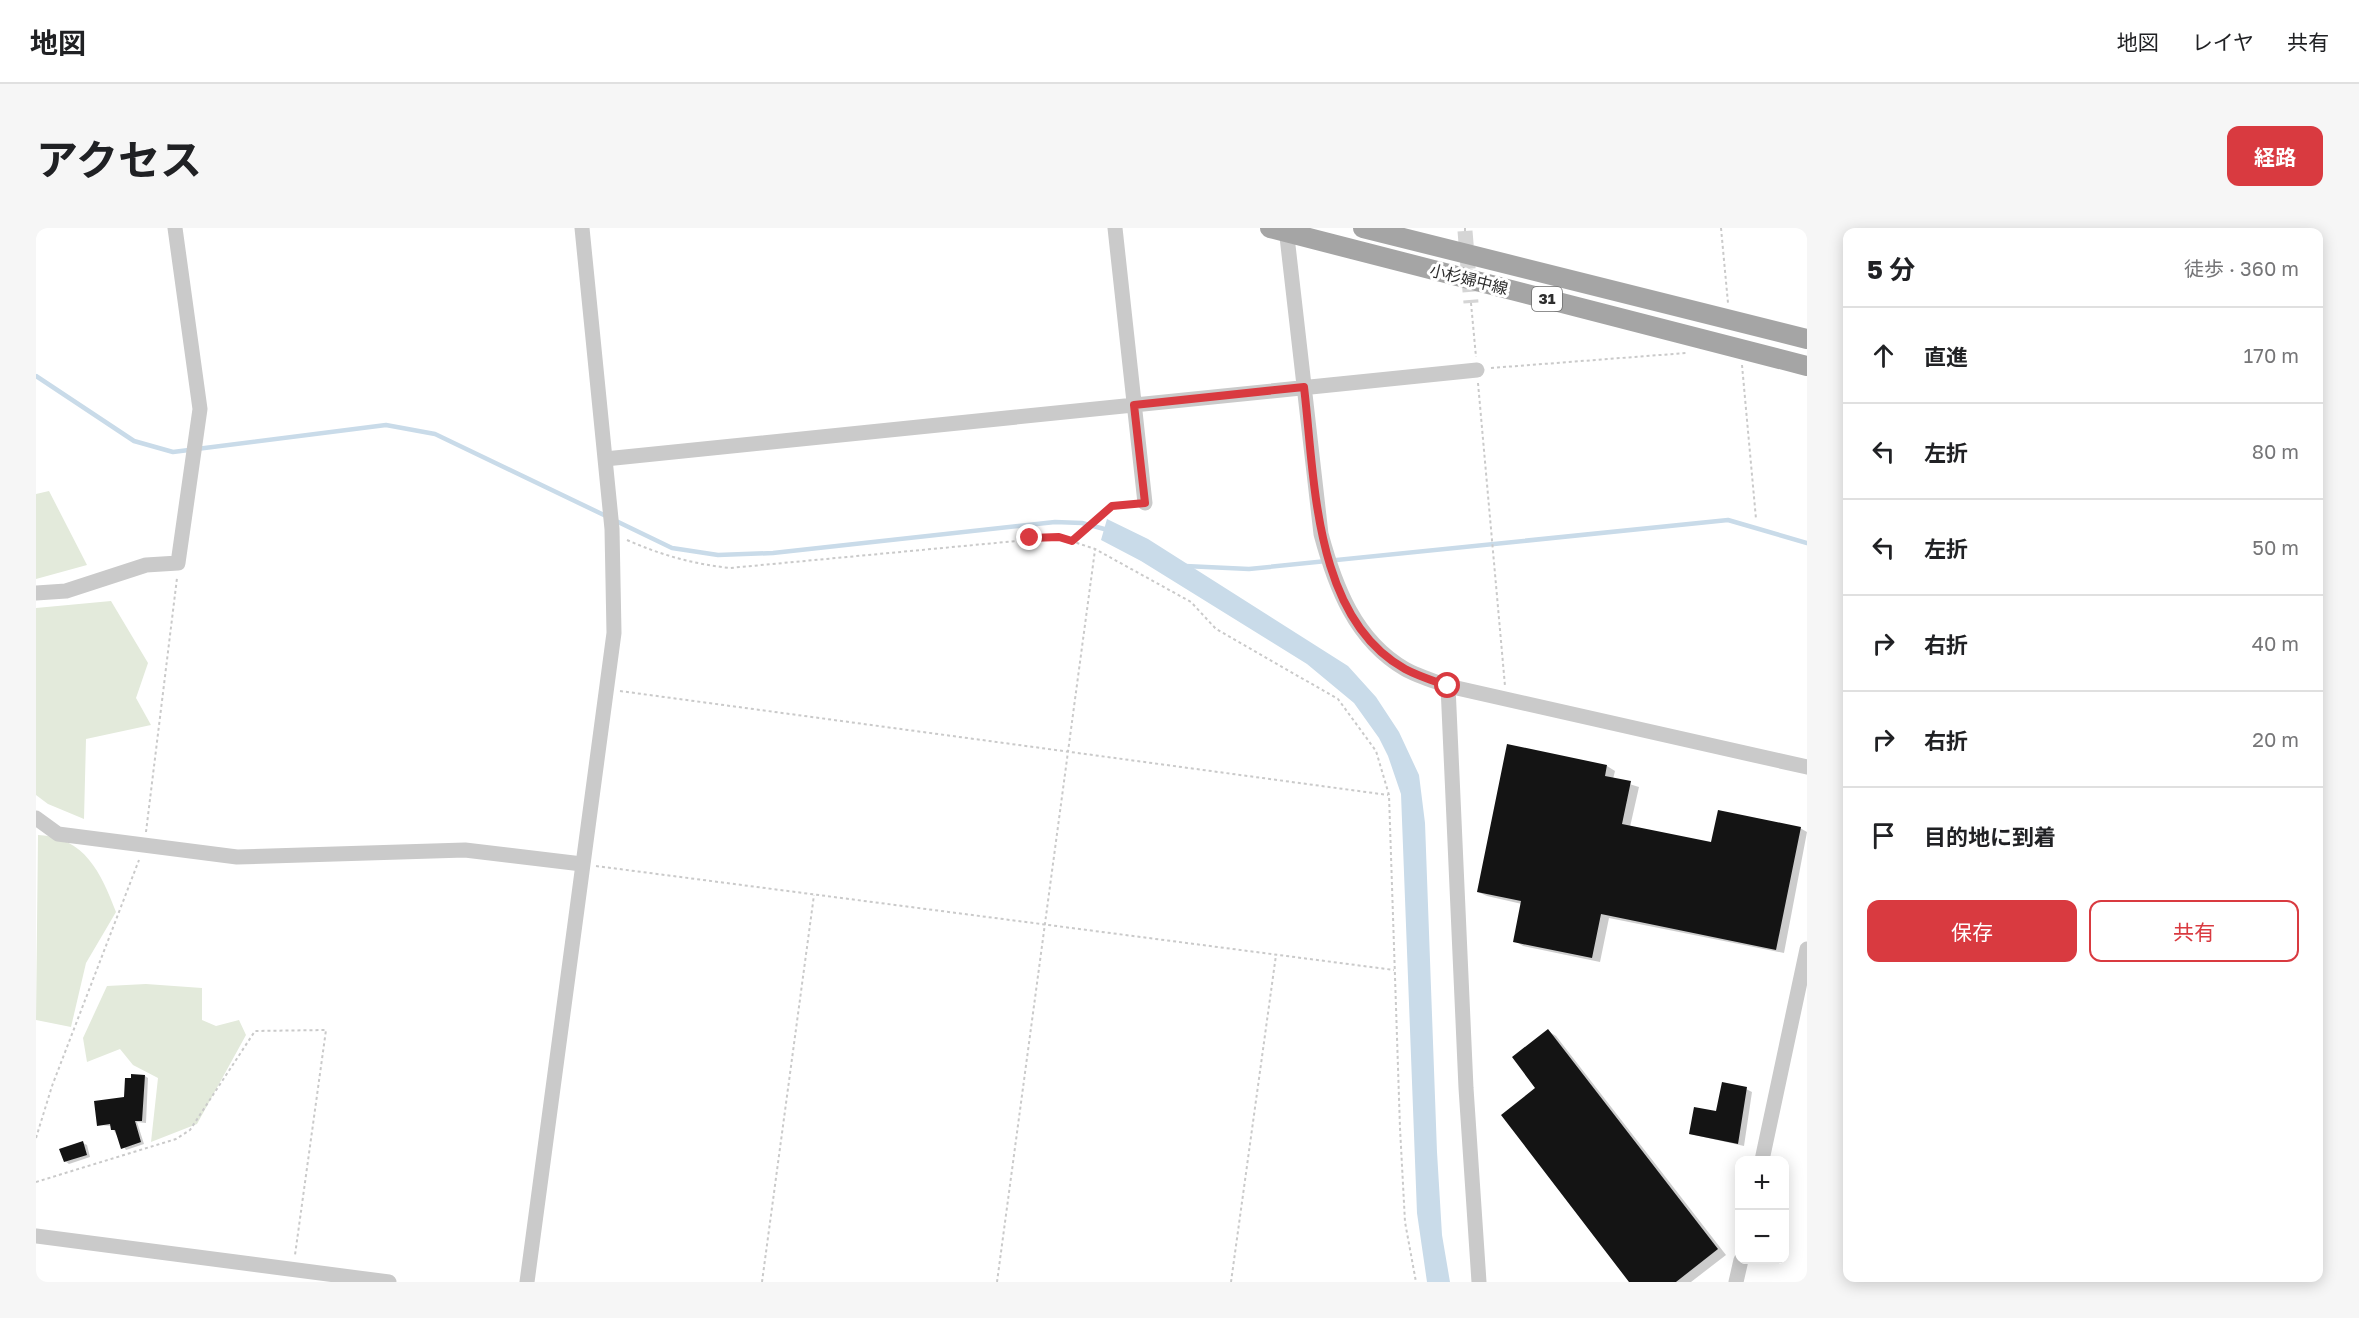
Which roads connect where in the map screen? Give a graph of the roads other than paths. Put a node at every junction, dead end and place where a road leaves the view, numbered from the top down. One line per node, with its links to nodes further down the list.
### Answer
1 (175, 228): 13 (street)
2 (582, 228): 11 (street)
3 (1115, 228): 10 (street)
4 (1363, 228): 6 (main road, 小杉婦中線 / 31)
5 (1281, 229): 7 (main road, 小杉婦中線 / 31); 9 (street)
6 (1807, 339)
7 (1807, 366)
8 (1477, 369): 9 (street)
9 (1304, 387): 10 (street); 14 (street)
10 (1134, 405): 11 (street); 12 (street)
11 (605, 459): 17 (street)
12 (1145, 503)
13 (36, 593)
14 (1448, 686): 15 (street); 24 (street)
15 (1807, 767)
16 (36, 818): 17 (street)
17 (582, 864): 23 (street)
18 (1807, 949): 19 (street)
19 (1763, 1156)
20 (36, 1236): 22 (street)
21 (1740, 1264): 25 (street)
22 (389, 1282)
23 (527, 1282)
24 (1479, 1282)
25 (1736, 1282)

